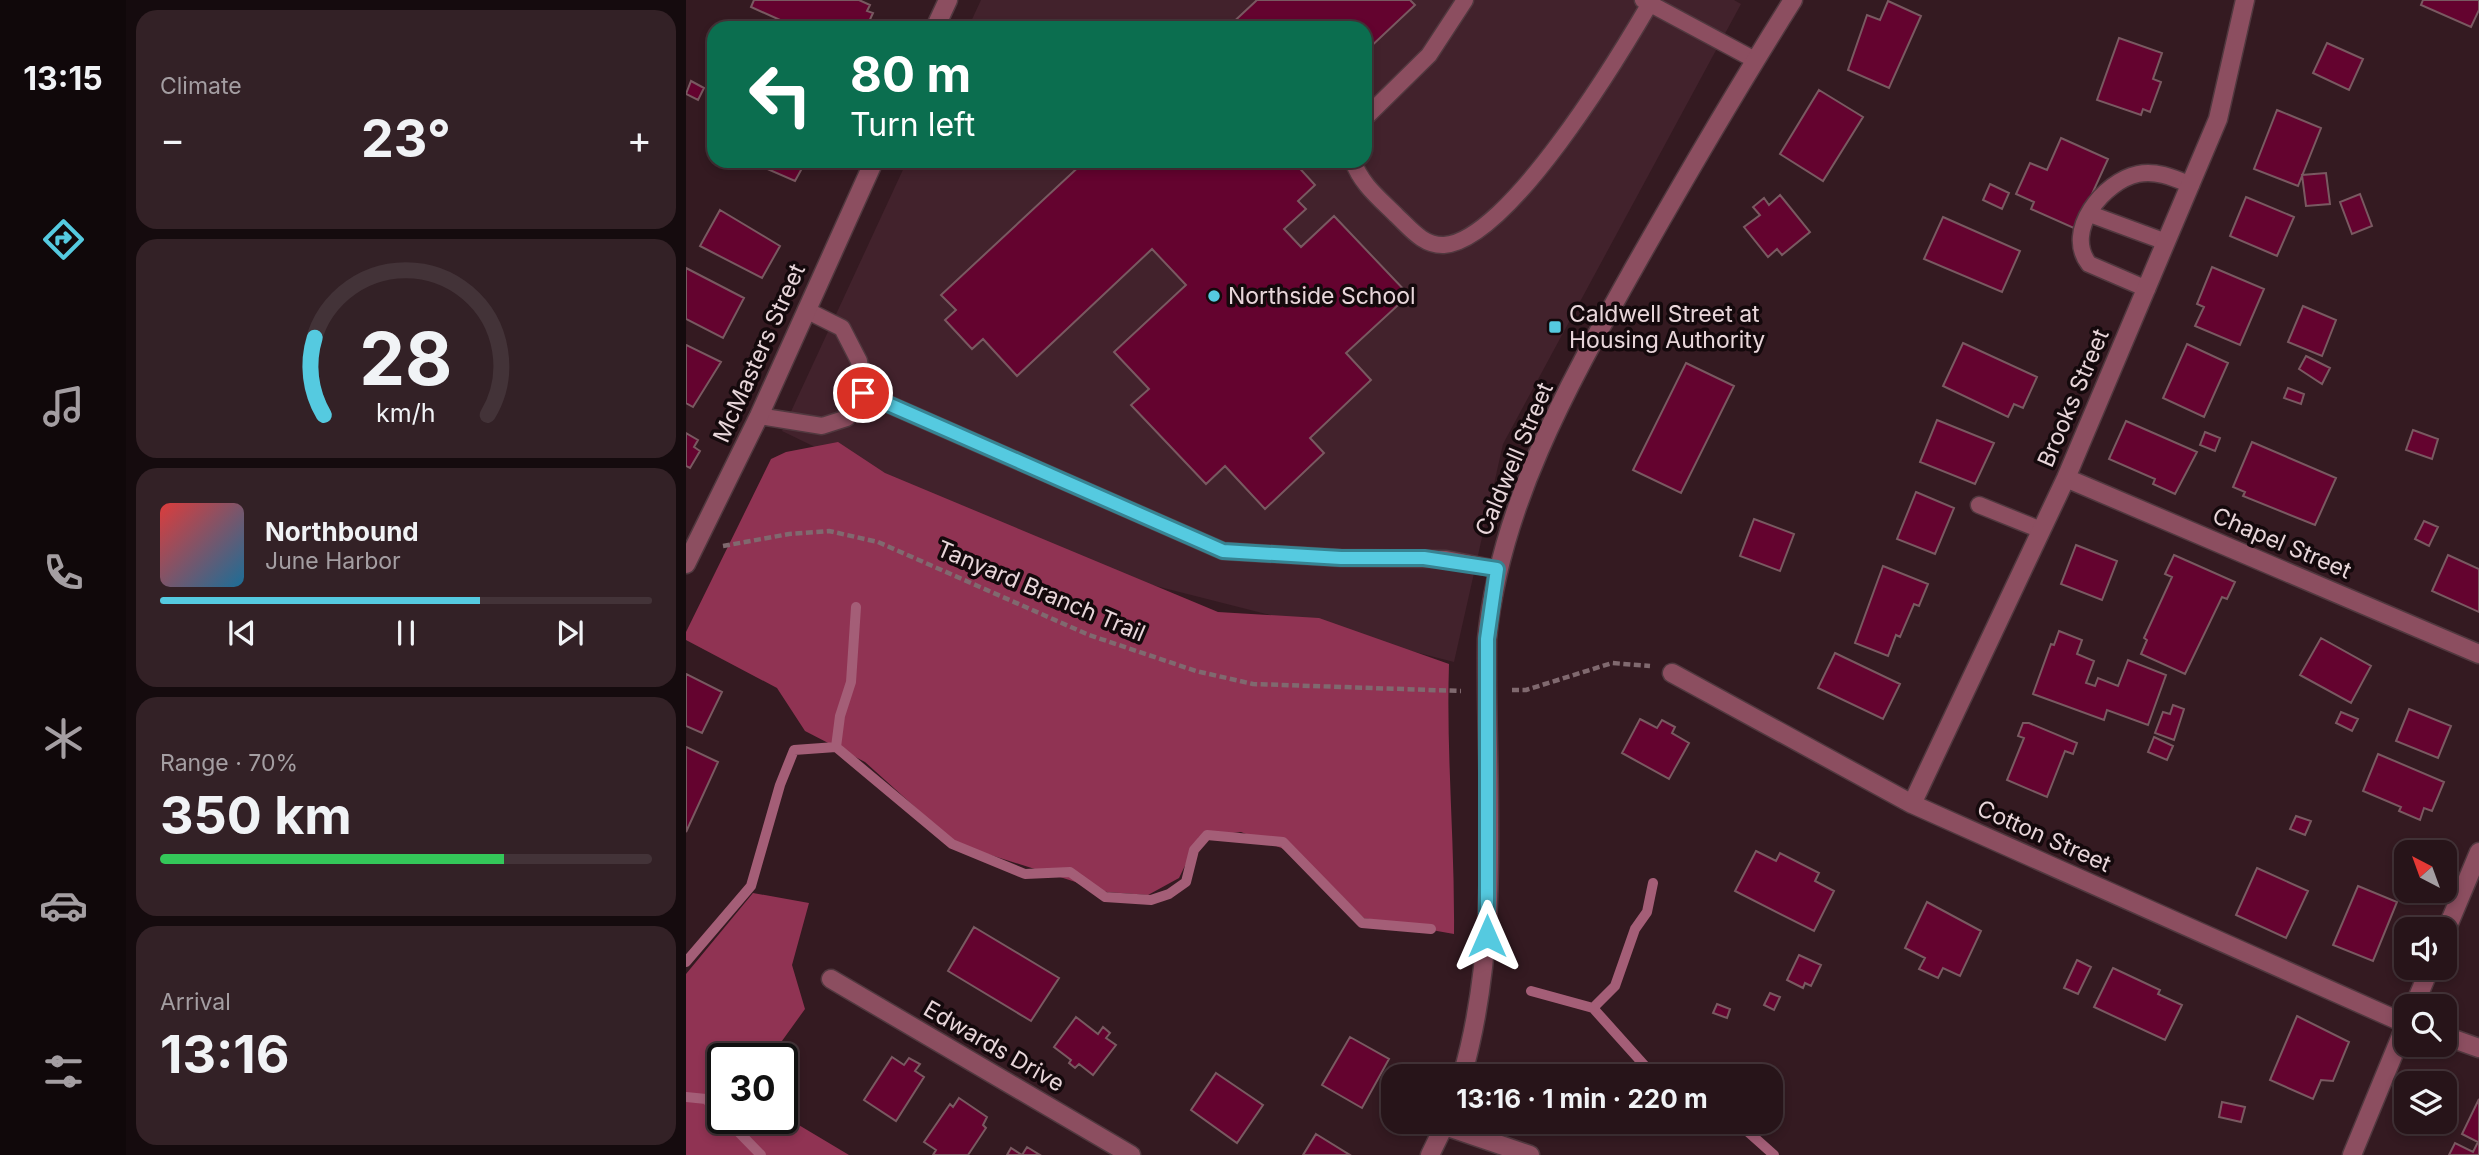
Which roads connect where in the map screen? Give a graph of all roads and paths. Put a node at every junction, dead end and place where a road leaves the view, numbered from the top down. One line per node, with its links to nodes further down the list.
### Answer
1 (948, 0): 7 (street)
2 (1452, 0): 8 (lane)
3 (1465, 0): 8 (lane)
4 (1793, 0): 9 (street, Caldwell Street)
5 (2245, 0): 13 (street, Brooks Street)
6 (1646, 3): 9 (lane); 12 (lane)
7 (938, 21)
8 (1446, 29): 10 (lane)
9 (1755, 60): 24 (street, Caldwell Street)
10 (1372, 111)
11 (871, 168): 17 (street, McMasters Street)
12 (1356, 168)
13 (2190, 185): 14 (lane); 15 (street, Brooks Street)
14 (2090, 214): 15 (lane); 16 (lane)
15 (2166, 242): 16 (street, Brooks Street)
16 (2147, 289): 20 (street, Brooks Street)
17 (806, 310): 18 (lane); 19 (street, McMasters Street)
18 (863, 393): 19 (lane); 24 (lane)
19 (760, 416): 23 (street, McMasters Street)
20 (2066, 478): 22 (street, Brooks Street); 25 (street, Chapel Street)
21 (1979, 505): 22 (lane)
22 (2041, 530): 29 (street, Brooks Street)
23 (689, 558): 28 (path, Tanyard Branch Trail)
24 (1497, 569): 37 (street, Caldwell Street)
25 (2479, 654)
26 (1672, 673): 27 (path); 29 (street, Cotton Street)
27 (1523, 690)
28 (1464, 691)
29 (1912, 804): 33 (street, Cotton Street)
30 (2479, 852): 31 (street)
31 (2452, 917)
32 (831, 979): 40 (street, Edwards Drive)
33 (2394, 1019)
34 (2457, 1041): 35 (street)
35 (2479, 1048)
36 (2394, 1053): 43 (street)
37 (1465, 1064)
38 (1441, 1134): 41 (street)
39 (1473, 1134): 42 (street)
40 (1131, 1155)
41 (1430, 1155)
42 (1530, 1155)
43 (2352, 1155)

